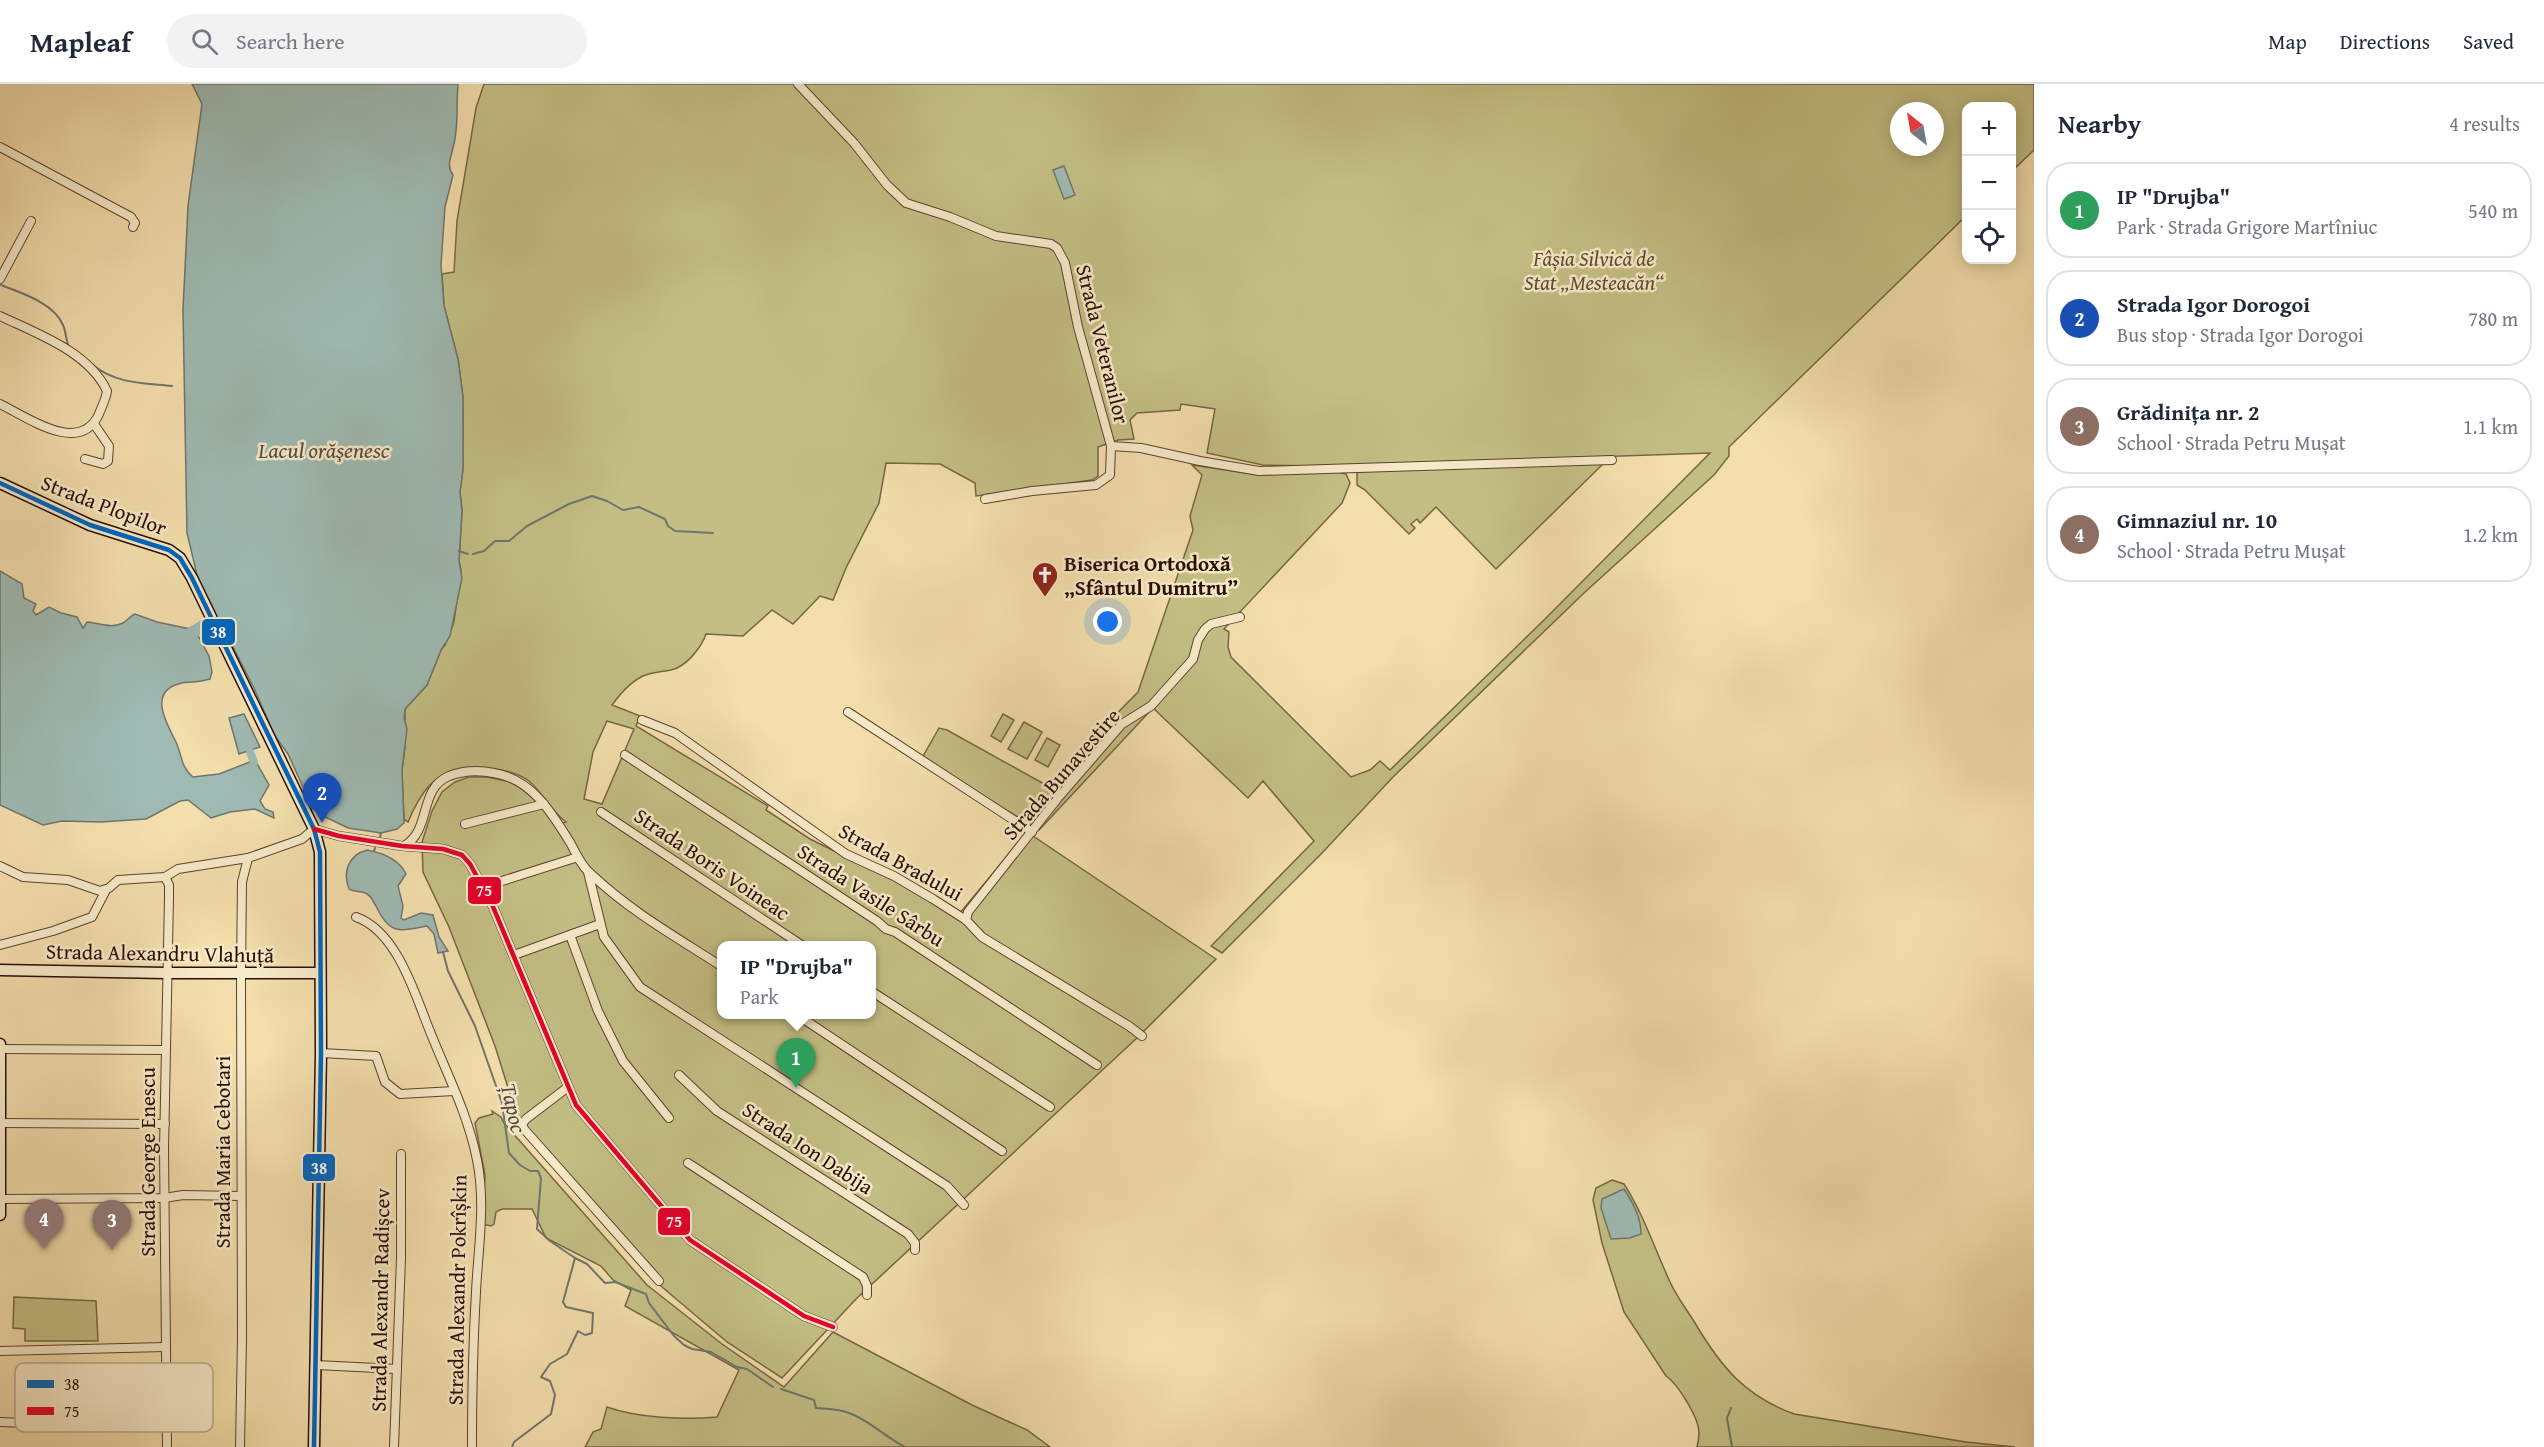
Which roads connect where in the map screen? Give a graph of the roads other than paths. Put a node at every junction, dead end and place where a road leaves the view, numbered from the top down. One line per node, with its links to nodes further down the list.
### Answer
1 (798, 84): 9 (street, Strada Veteranilor)
2 (0, 147): 4 (street)
3 (31, 221): 5 (street)
4 (133, 227)
5 (0, 279)
6 (0, 316): 8 (street)
7 (0, 404): 8 (street)
8 (94, 424): 10 (street)
9 (1111, 446): 11 (street, Strada Veteranilor); 13 (street, Strada Veteranilor)
10 (85, 459)
11 (1612, 460)
12 (0, 483): 21 (street, Strada Plopilor)
13 (985, 499)
14 (1240, 617): 22 (street, Strada Bunavestire)
15 (848, 712): 22 (street)
16 (642, 720): 32 (street, Strada Bradului)
17 (625, 755): 50 (street, Strada Vasile Sârbu)
18 (544, 804): 20 (street); 23 (street); 24 (street)
19 (602, 812): 35 (street, Strada Boris Voineac)
20 (465, 824)
21 (314, 829): 23 (street); 25 (street); 42 (street, Strada Plopilor)
22 (1032, 832): 32 (street, Strada Bunavestire)
23 (402, 846): 29 (street)
24 (578, 857): 27 (street); 29 (street)
25 (248, 858): 28 (street); 41 (street, Strada Maria Cebotari)
26 (0, 866): 30 (street)
27 (588, 872): 33 (street); 38 (street)
28 (165, 877): 30 (street); 40 (street, Strada George Enescu)
29 (483, 887): 37 (street)
30 (106, 890): 36 (street)
31 (356, 917): 53 (street, Strada Alexandr Pokrîșkin)
32 (966, 920): 45 (street, Strada Bradului)
33 (600, 924): 34 (street); 64 (street)
34 (570, 935): 37 (street); 55 (street)
35 (797, 941)
36 (0, 945)
37 (514, 955): 52 (street)
38 (717, 963)
39 (0, 970): 40 (street, Strada Аlexandru Vlahuță)
40 (166, 973): 41 (street, Strada Аlexandru Vlahuță); 48 (street, Strada George Enescu)
41 (241, 973): 42 (street, Strada Аlexandru Vlahuță); 61 (street, Strada Maria Cebotari)
42 (319, 973): 49 (street, Strada Plopilor)
43 (876, 994): 54 (street)
44 (804, 1019): 58 (street)
45 (1142, 1036)
46 (0, 1044): 47 (street)
47 (0, 1049): 48 (street); 56 (street)
48 (165, 1050): 57 (street, Strada George Enescu)
49 (321, 1053): 53 (street); 73 (street, Strada Plopilor)
50 (1097, 1065)
51 (679, 1075): 66 (street, Strada Ion Dabija)
52 (568, 1087): 67 (street); 69 (street)
53 (454, 1091): 82 (street, Strada Alexandr Pokrîșkin)
54 (1050, 1107)
55 (669, 1118)
56 (0, 1123): 57 (street); 62 (street)
57 (165, 1124): 63 (street, Strada George Enescu)
58 (1002, 1151)
59 (401, 1154): 74 (street, Strada Alexandr Radișcev)
60 (688, 1163): 68 (street)
61 (240, 1196): 63 (street); 79 (street, Strada Maria Cebotari)
62 (0, 1198): 63 (street); 65 (street)
63 (164, 1198): 70 (street, Strada George Enescu)
64 (964, 1204)
65 (0, 1215)
66 (915, 1251)
67 (659, 1281)
68 (867, 1294)
69 (833, 1327)
70 (165, 1347): 71 (street); 72 (street, Strada George Enescu)
71 (0, 1350)
72 (165, 1363)
73 (316, 1365): 74 (street); 80 (street, Strada Plopilor)
74 (397, 1369): 81 (street, Strada Alexandr Radișcev)
75 (0, 1422): 76 (street)
76 (15, 1423)
77 (166, 1432): 78 (street, Strada George Enescu)
78 (167, 1447)
79 (240, 1447)
80 (314, 1447)
81 (394, 1447)
82 (472, 1447)

